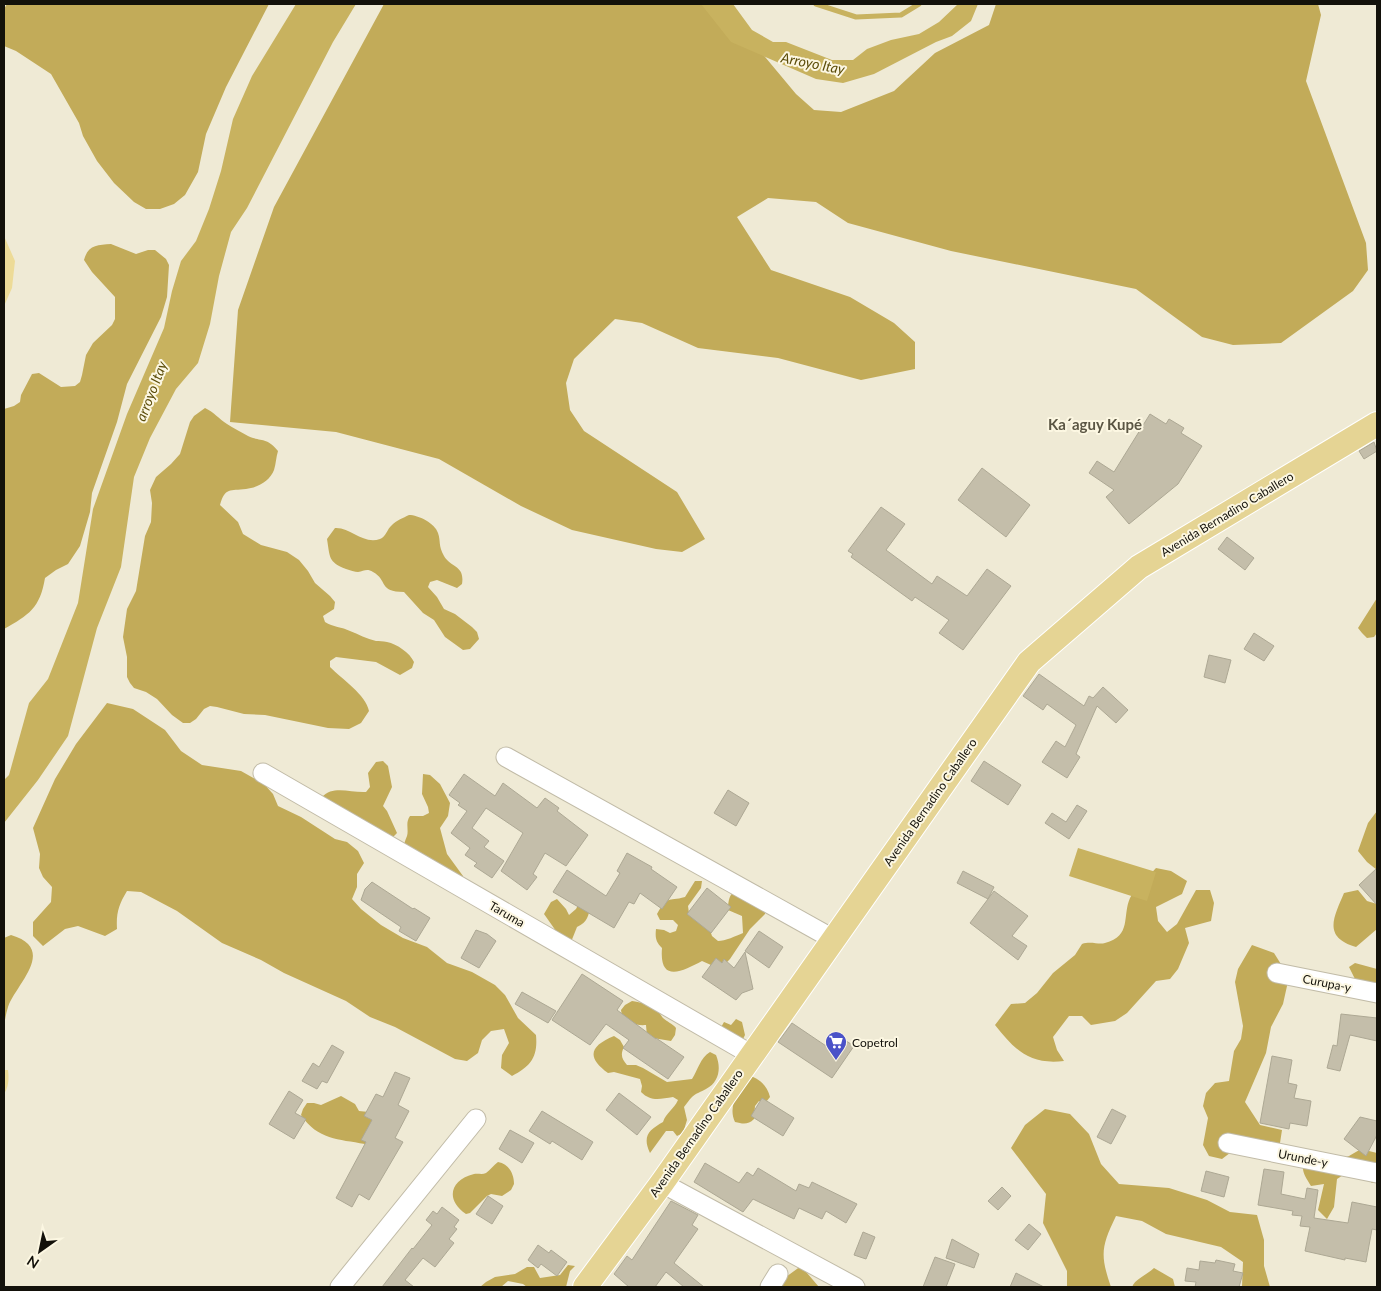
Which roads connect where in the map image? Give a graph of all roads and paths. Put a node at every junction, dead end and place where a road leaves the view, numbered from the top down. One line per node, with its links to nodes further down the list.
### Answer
1 (1377, 424): 4 (main road, Avenida Bernadino Caballero)
2 (506, 757): 4 (street)
3 (262, 773): 7 (street, Taruma)
4 (834, 939): 7 (main road, Avenida Bernadino Caballero)
5 (1277, 973): 6 (street, Curupa-y)
6 (1377, 993)
7 (752, 1055): 11 (main road, Avenida Bernadino Caballero)
8 (476, 1119): 12 (street)
9 (1228, 1143): 10 (street, Urunde-y)
10 (1377, 1173)
11 (662, 1183): 13 (main road, Avenida Bernadino Caballero); 14 (street)
12 (340, 1287)
13 (584, 1287)
14 (856, 1287)

